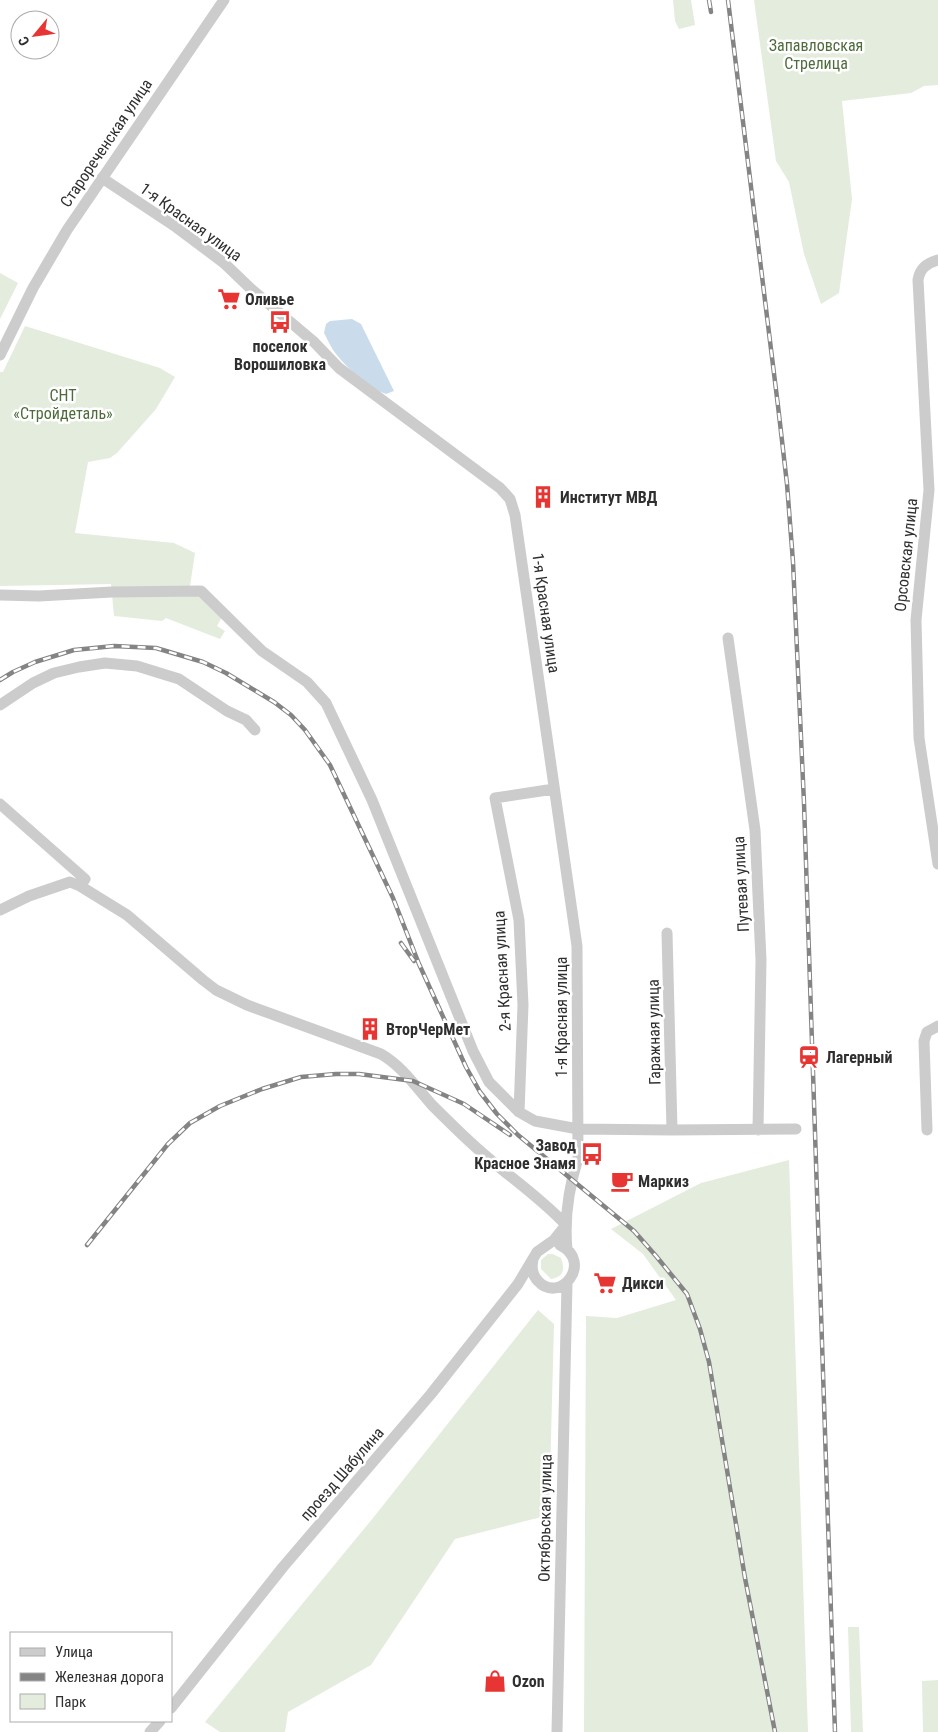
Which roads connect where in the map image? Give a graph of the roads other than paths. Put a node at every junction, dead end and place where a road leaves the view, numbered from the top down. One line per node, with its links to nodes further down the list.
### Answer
1 (224, 0): 2 (street, Старореченская улица)
2 (102, 178): 4 (street, Старореченская улица); 9 (street, 1-я Красная улица)
3 (938, 260): 11 (street, Орсовская улица)
4 (0, 355)
5 (0, 595): 16 (street)
6 (728, 638): 20 (street, Путевая улица)
7 (0, 705): 8 (street)
8 (255, 730)
9 (554, 789): 16 (street, 2-я Красная улица); 17 (street, 1-я Красная улица)
10 (0, 804): 12 (street)
11 (938, 864)
12 (80, 886): 13 (street); 22 (street)
13 (0, 910)
14 (667, 933): 19 (street, Гаражная улица)
15 (938, 1026): 21 (street)
16 (519, 1112): 17 (street)
17 (578, 1129): 19 (street); 22 (street, 1-я Красная улица)
18 (796, 1129): 20 (street)
19 (672, 1130): 20 (street)
20 (758, 1130)
21 (927, 1130)
22 (566, 1225): 23 (street, проезд Шабулина); 24 (street, 1-я Красная улица)
23 (549, 1245): 24 (street); 25 (street, проезд Шабулина)
24 (567, 1248): 27 (street)
25 (533, 1258): 26 (street); 28 (street, проезд Шабулина)
26 (536, 1279): 28 (street); 29 (street)
27 (567, 1283): 29 (street); 30 (street, Октябрьская улица)
28 (518, 1284): 31 (street, проезд Шабулина)
29 (554, 1288): 30 (street)
30 (566, 1305): 34 (street, Октябрьская улица)
31 (172, 1707)
32 (159, 1722): 33 (street)
33 (150, 1732)
34 (557, 1732)

